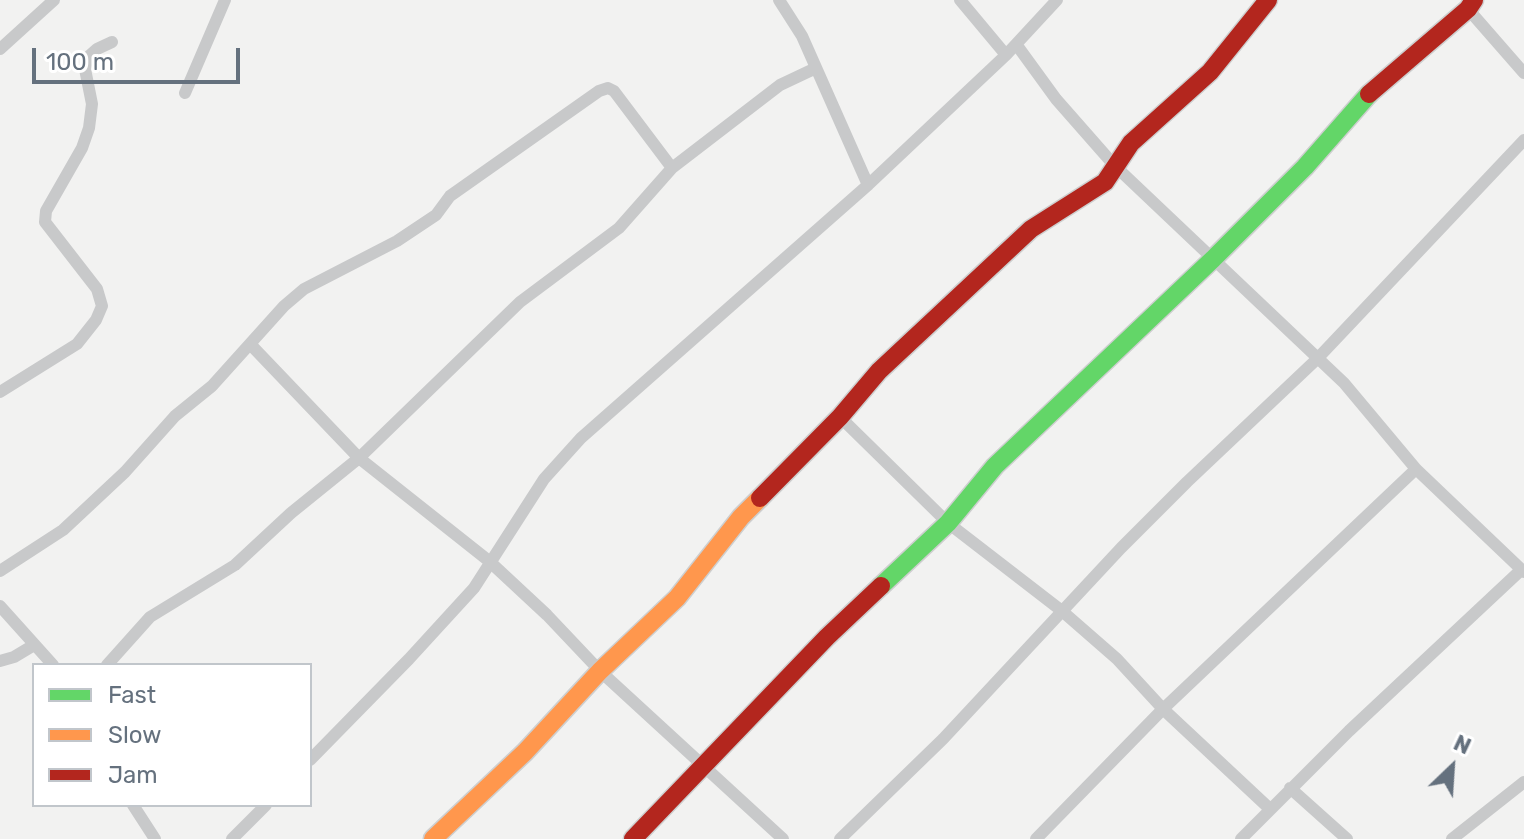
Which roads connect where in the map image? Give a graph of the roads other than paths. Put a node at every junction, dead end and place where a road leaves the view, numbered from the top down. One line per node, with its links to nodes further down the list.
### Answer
1 (54, 0): 10 (street)
2 (225, 0): 14 (street)
3 (779, 0): 12 (street)
4 (960, 0): 11 (street)
5 (1057, 0): 9 (street)
6 (1268, 0): 16 (street)
7 (1471, 4): 13 (street); 19 (street)
8 (112, 42): 22 (street)
9 (1016, 44): 11 (street); 16 (street)
10 (0, 49)
11 (1006, 55): 18 (street)
12 (816, 68): 17 (street); 18 (street)
13 (1524, 73)
14 (185, 93)
15 (1524, 140): 21 (street)
16 (1114, 165): 19 (street); 23 (street)
17 (672, 168): 20 (street); 24 (street)
18 (868, 185): 27 (street)
19 (1213, 259): 21 (street); 26 (street)
20 (251, 345): 24 (street); 28 (street)
21 (1317, 359): 25 (street); 31 (street)
22 (0, 392)
23 (840, 417): 26 (street); 36 (street)
24 (359, 458): 27 (street); 35 (street)
25 (1416, 469): 29 (street); 37 (street)
26 (948, 523): 31 (street); 39 (street)
27 (489, 561): 36 (street); 38 (street)
28 (0, 571)
29 (1522, 571): 41 (street)
30 (0, 606): 32 (street)
31 (1062, 611): 37 (street); 50 (street)
32 (34, 645): 33 (street); 34 (street)
33 (0, 661)
34 (51, 663)
35 (109, 663)
36 (600, 671): 39 (street); 47 (street)
37 (1163, 709): 44 (street); 51 (street)
38 (312, 758)
39 (702, 768): 48 (street); 49 (street)
40 (1524, 782): 54 (street)
41 (1290, 788): 44 (street); 53 (street)
42 (134, 807): 45 (street)
43 (264, 807): 46 (street)
44 (1270, 809): 52 (street)
45 (155, 839)
46 (232, 839)
47 (433, 839)
48 (633, 839)
49 (783, 839)
50 (840, 839)
51 (1036, 839)
52 (1241, 839)
53 (1347, 839)
54 (1452, 839)

